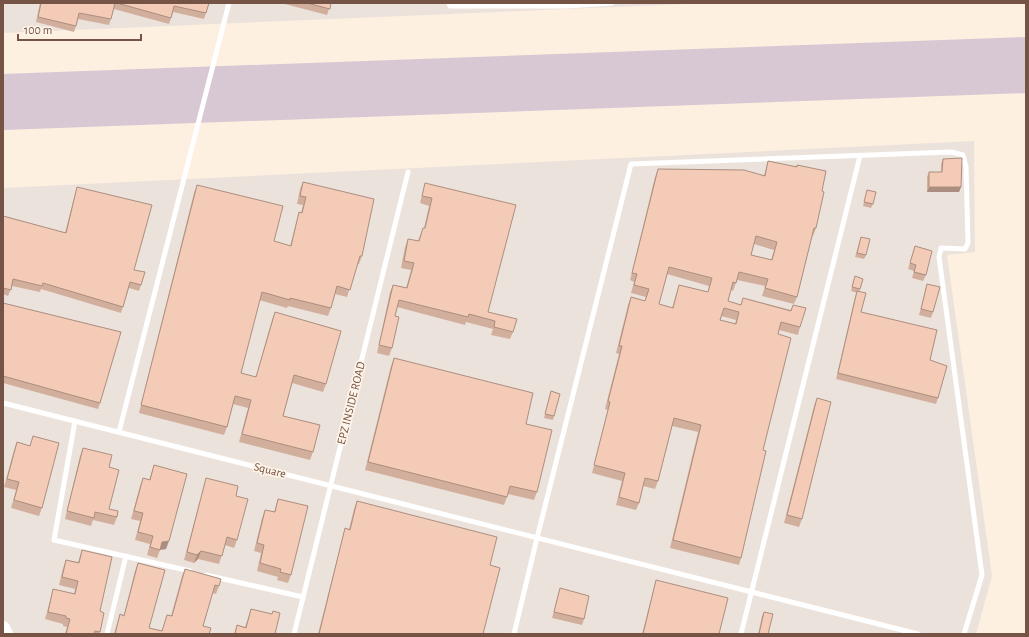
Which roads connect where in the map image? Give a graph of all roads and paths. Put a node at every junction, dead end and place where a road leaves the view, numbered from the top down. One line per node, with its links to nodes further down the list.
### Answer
1 (229, 3): 8 (lane)
2 (449, 3): 3 (lane)
3 (612, 3)
4 (860, 156): 10 (lane); 14 (lane); 23 (lane)
5 (408, 172): 9 (lane, EPZ INSIDE ROAD)
6 (3, 403): 7 (lane, Square)
7 (75, 421): 8 (lane, Square); 11 (lane)
8 (119, 432): 9 (lane, Square)
9 (331, 486): 10 (lane, Square); 15 (lane, EPZ INSIDE ROAD)
10 (537, 538): 14 (lane, Square); 20 (lane)
11 (126, 556): 12 (lane); 18 (lane)
12 (195, 572)
13 (203, 574): 15 (lane)
14 (751, 592): 21 (lane); 22 (lane, Square)
15 (303, 597): 19 (lane, EPZ INSIDE ROAD)
16 (3, 628): 17 (main road)
17 (6, 634)
18 (107, 634)
19 (294, 634)
20 (514, 634)
21 (741, 634)
22 (918, 634)
23 (964, 634)

